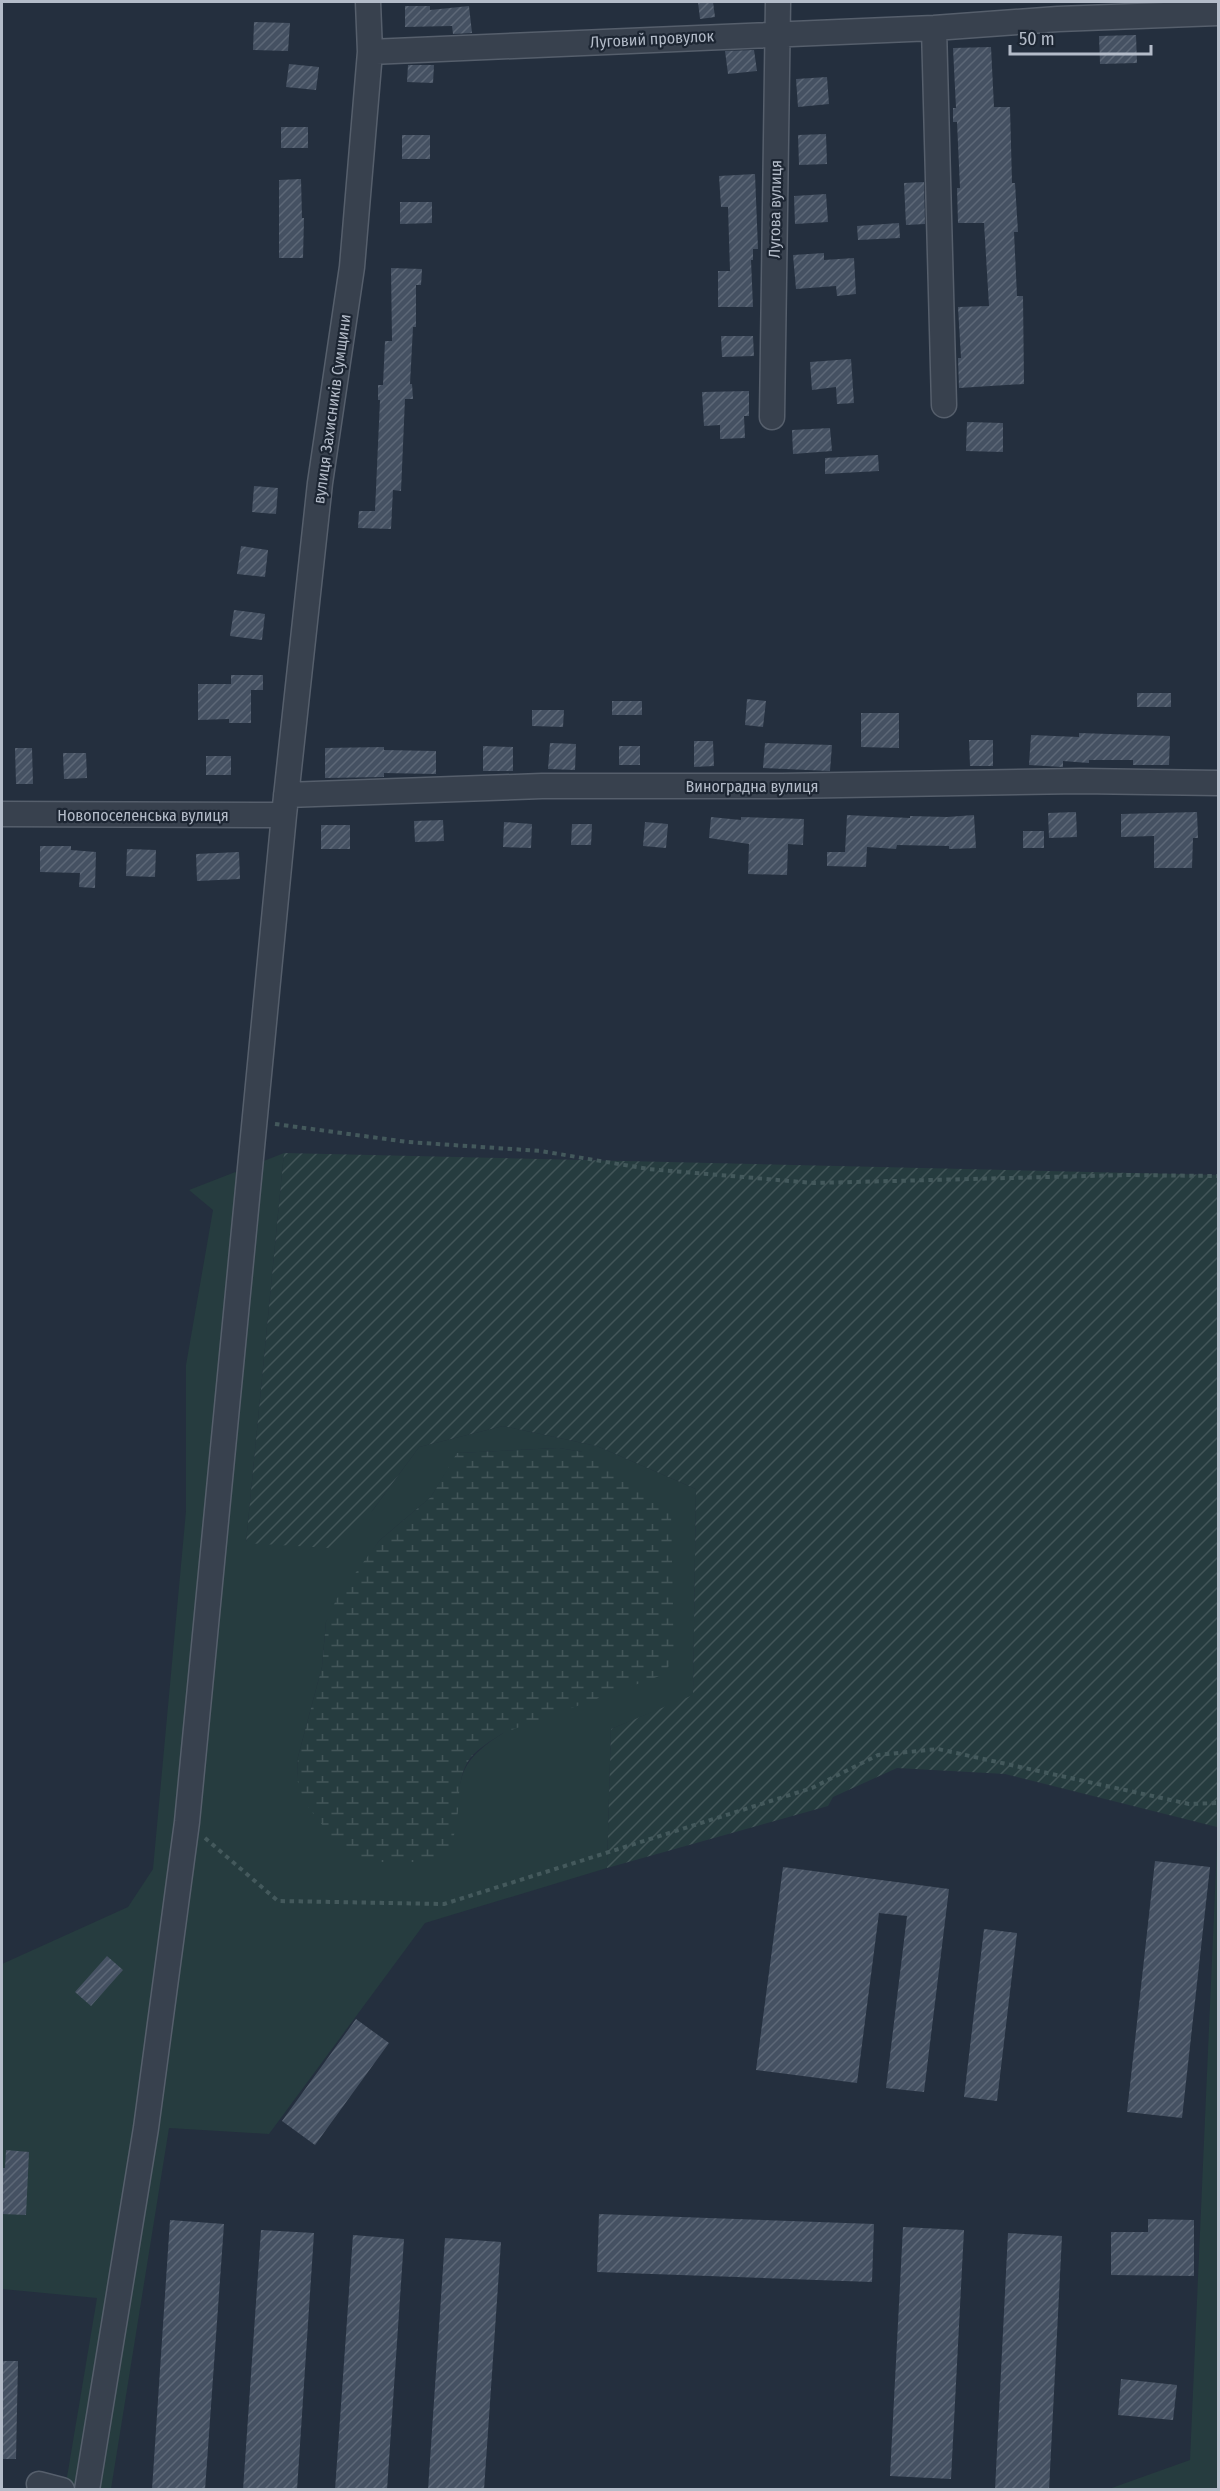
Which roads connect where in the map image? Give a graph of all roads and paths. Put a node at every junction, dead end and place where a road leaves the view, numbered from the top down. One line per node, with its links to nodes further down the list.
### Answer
1 (368, 2): 7 (street, вулиця Захисників Сумщини)
2 (778, 2): 6 (street, Лугова вулиця)
3 (1058, 10): 4 (street, Луговий провулок); 5 (street, Луговий провулок)
4 (1218, 12)
5 (934, 28): 6 (street, Луговий провулок); 8 (street)
6 (778, 33): 7 (street, Луговий провулок); 9 (street, Лугова вулиця)
7 (370, 52): 11 (street, вулиця Захисників Сумщини)
8 (944, 405)
9 (772, 417)
10 (1218, 783): 11 (street, Виноградна вулиця)
11 (285, 805): 12 (street, Новопоселенська вулиця); 13 (street, вулиця Захисників Сумщини)
12 (2, 814)
13 (256, 1121): 14 (path); 16 (street, вулиця Захисників Сумщини)
14 (1218, 1176)
15 (1218, 1803): 16 (path)
16 (187, 1821): 17 (street, вулиця Захисників Сумщини)
17 (87, 2490)

